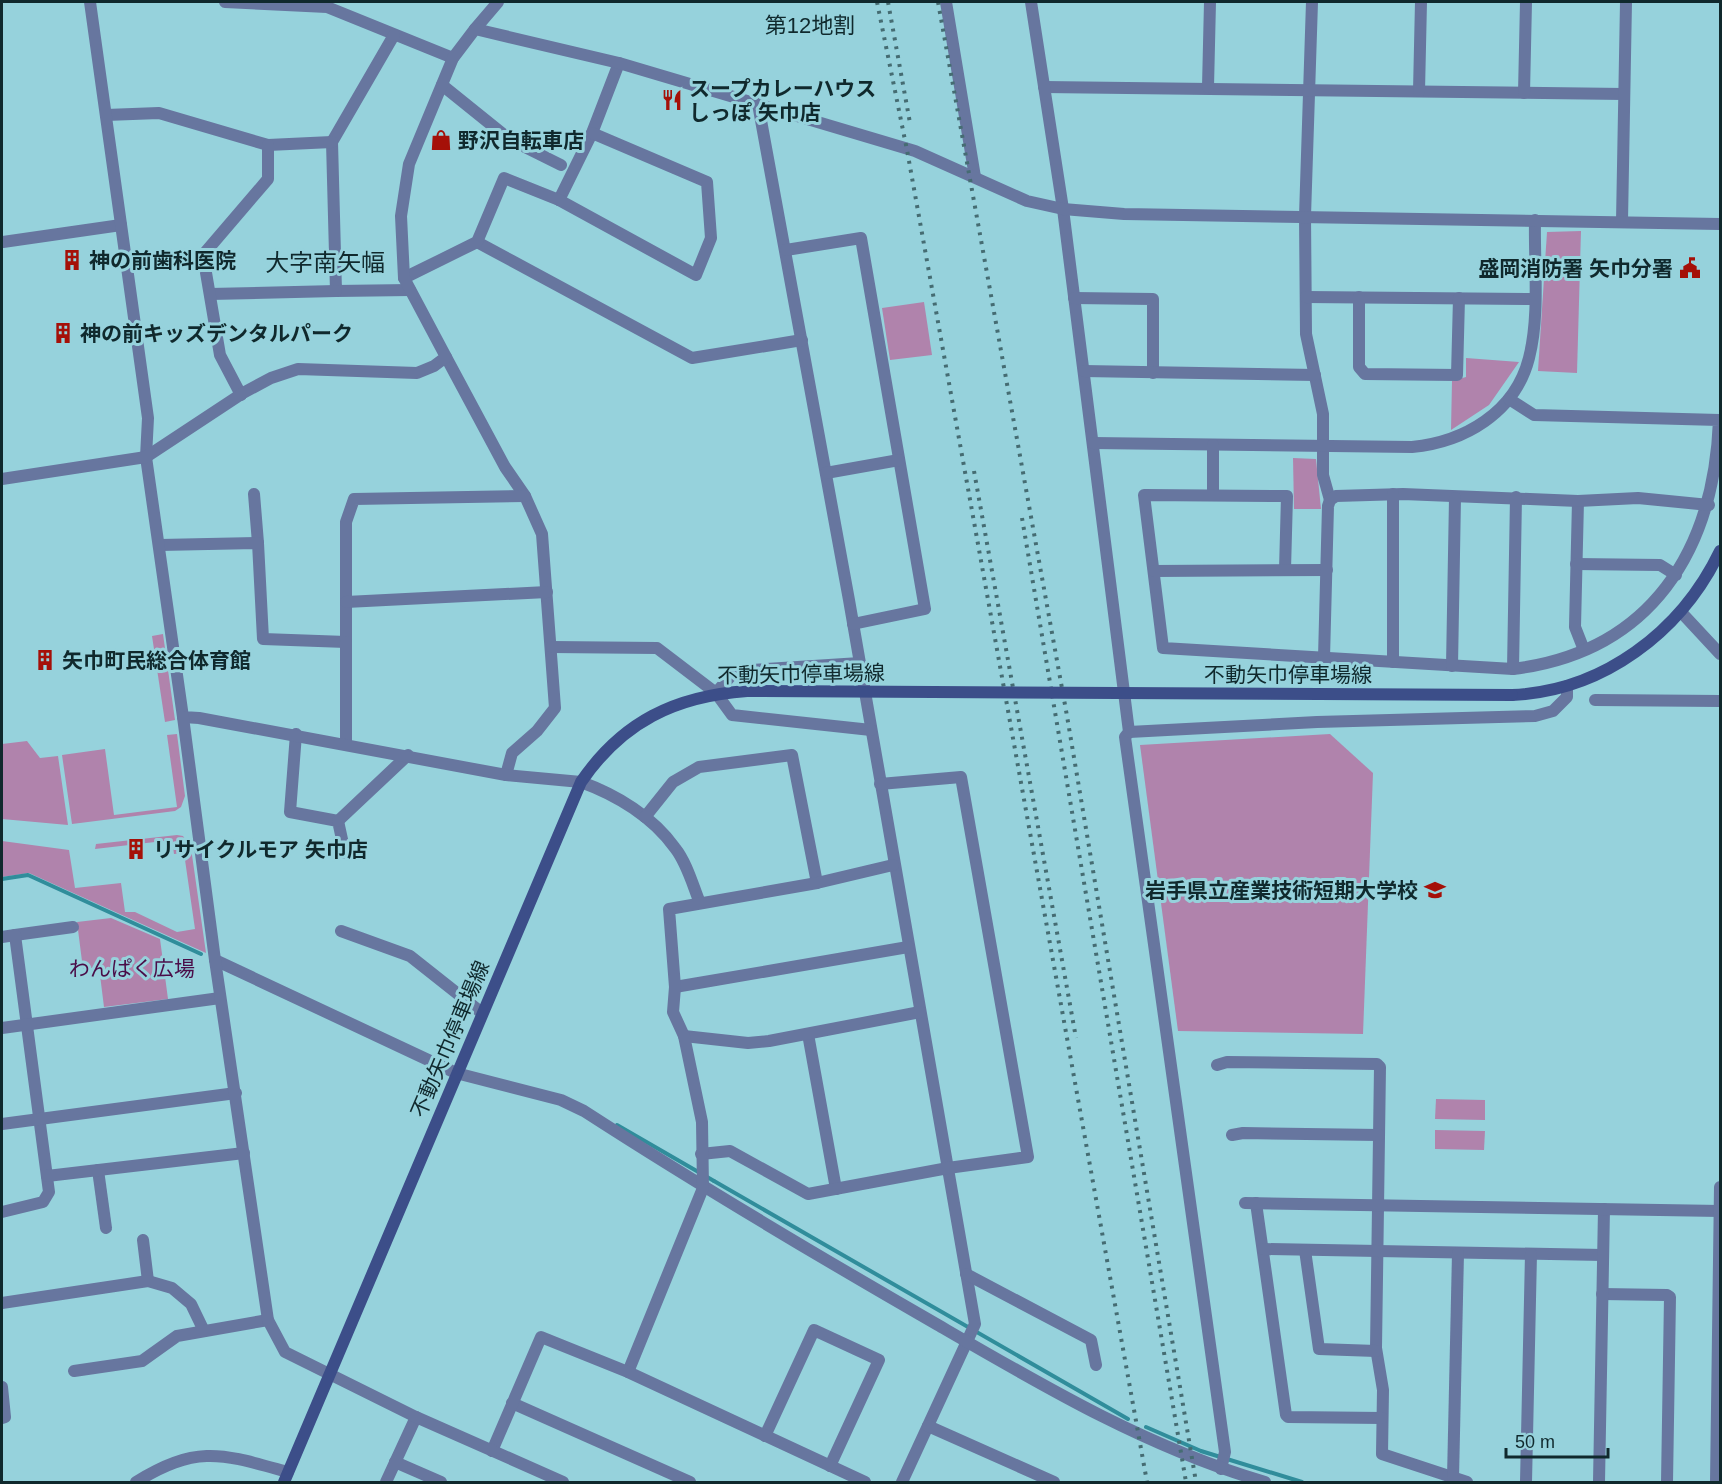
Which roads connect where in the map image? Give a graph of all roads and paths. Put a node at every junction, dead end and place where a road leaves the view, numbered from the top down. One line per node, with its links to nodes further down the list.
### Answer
1 (90, 2): 23 (street)
2 (225, 2): 12 (street)
3 (498, 2): 11 (street)
4 (946, 2): 28 (street)
5 (1031, 2): 16 (street)
6 (1210, 2): 17 (street)
7 (1312, 2): 18 (street)
8 (1421, 2): 19 (street)
9 (1526, 2): 20 (street)
10 (1626, 2): 21 (street)
11 (475, 29): 13 (street); 14 (street)
12 (394, 35): 13 (street); 25 (street)
13 (453, 58): 15 (street)
14 (619, 63): 22 (street); 24 (street)
15 (442, 85): 27 (street); 39 (street)
16 (1044, 87): 17 (street); 30 (street)
17 (1208, 87): 18 (street)
18 (1310, 89): 19 (street); 31 (street)
19 (1419, 91): 20 (street)
20 (1524, 93): 21 (street)
21 (1624, 94): 33 (street)
22 (758, 104): 28 (street); 38 (street)
23 (106, 115): 26 (street); 35 (street)
24 (592, 133): 29 (street); 29 (street)
25 (332, 142): 26 (street); 41 (street)
26 (268, 145): 42 (street)
27 (561, 165)
28 (975, 177): 30 (street)
29 (559, 200): 37 (street)
30 (1063, 209): 31 (street); 45 (street)
31 (1305, 216): 32 (street); 43 (street)
32 (1535, 220): 33 (street); 47 (street)
33 (1622, 221): 34 (street)
34 (1720, 224)
35 (121, 225): 36 (street); 58 (street)
36 (3, 242)
37 (477, 242): 39 (street); 48 (street)
38 (786, 250): 48 (street); 59 (street)
39 (404, 278): 40 (street)
40 (410, 290): 41 (street); 49 (street)
41 (336, 291): 42 (street)
42 (210, 294): 53 (street)
43 (1306, 297): 44 (street); 52 (street)
44 (1359, 297): 46 (street); 46 (street)
45 (1074, 298): 50 (street); 51 (street)
46 (1459, 298): 47 (street)
47 (1534, 299): 54 (street)
48 (802, 340): 60 (street)
49 (446, 357): 53 (street); 65 (street)
50 (1084, 371): 51 (street); 55 (street)
51 (1153, 373): 52 (street)
52 (1316, 375): 57 (street)
53 (241, 395): 58 (street)
54 (1509, 399): 57 (street); 70 (street)
55 (1093, 443): 56 (street); 98 (street)
56 (1213, 445): 57 (street); 64 (street)
57 (1323, 446): 68 (street)
58 (146, 457): 61 (street); 72 (street)
59 (899, 460): 60 (street); 82 (street)
60 (826, 473): 82 (street)
61 (2, 479)
62 (254, 494): 71 (street)
63 (1393, 494): 67 (street); 68 (street); 88 (street)
64 (1213, 495): 75 (street); 77 (street)
65 (525, 496): 79 (street); 80 (street)
66 (1516, 496): 67 (street); 69 (street); 91 (street)
67 (1455, 498): 90 (street)
68 (1330, 500): 76 (street)
69 (1578, 501): 70 (street); 74 (street)
70 (1709, 505): 78 (street)
71 (258, 543): 72 (street); 83 (street)
72 (160, 545): 96 (street)
73 (1720, 551): 81 (main road, 不動矢巾停車場線)
74 (1576, 564): 78 (street); 85 (street)
75 (1285, 570): 76 (street); 77 (street)
76 (1327, 570): 87 (street)
77 (1154, 571): 87 (street)
78 (1676, 575): 85 (street)
79 (547, 591): 80 (street); 84 (street)
80 (346, 602): 83 (street)
81 (1681, 612): 86 (street); 92 (main road, 不動矢巾停車場線)
82 (853, 624): 89 (street)
83 (346, 642): 100 (street)
84 (552, 646): 93 (street); 102 (street)
85 (1584, 650): 91 (street)
86 (1720, 654)
87 (1324, 658): 88 (street)
88 (1393, 662): 90 (street)
89 (860, 663): 93 (street); 97 (street)
90 (1452, 666): 91 (street)
91 (1513, 669)
92 (1567, 686): 93 (main road, 不動矢巾停車場線, bridge); 98 (street)
93 (716, 693): 97 (street); 103 (main road, 不動矢巾停車場線)
94 (1595, 700): 95 (street)
95 (1720, 701)
96 (183, 717): 99 (street); 116 (street)
97 (871, 730): 104 (street)
98 (1129, 732): 172 (street)
99 (296, 735): 100 (street); 106 (street)
100 (346, 743): 101 (street)
101 (408, 755): 102 (street); 106 (street)
102 (506, 775): 103 (street)
103 (581, 782): 105 (street); 120 (main road, 不動矢巾停車場線)
104 (880, 784): 108 (street); 134 (street)
105 (645, 817): 109 (street); 110 (street)
106 (338, 821): 107 (street)
107 (345, 853)
108 (893, 865): 109 (street); 115 (street)
109 (817, 883): 110 (street)
110 (700, 903): 117 (street)
111 (73, 927): 113 (street)
112 (340, 931): 120 (street)
113 (15, 935): 114 (street); 121 (street)
114 (2, 937)
115 (908, 947): 117 (street); 119 (street)
116 (215, 960): 118 (street); 126 (street)
117 (675, 987): 124 (street)
118 (220, 998): 121 (street); 127 (street)
119 (920, 1012): 123 (street); 134 (street)
120 (482, 1013): 126 (main road, 不動矢巾停車場線)
121 (28, 1025): 122 (street); 128 (street)
122 (2, 1028)
123 (808, 1034): 124 (street); 139 (street)
124 (684, 1036): 133 (street)
125 (1217, 1065): 131 (street)
126 (456, 1073): 137 (street); 163 (main road, 不動矢巾停車場線)
127 (236, 1093): 128 (street); 132 (street)
128 (41, 1119): 129 (street); 136 (street)
129 (2, 1124)
130 (1232, 1135): 131 (street)
131 (1379, 1135): 140 (street)
132 (244, 1152): 135 (street); 156 (street)
133 (701, 1154): 137 (street); 139 (street)
134 (948, 1168): 139 (street); 152 (street)
135 (98, 1170): 136 (street); 144 (street)
136 (47, 1176): 143 (street)
137 (702, 1179): 158 (street); 162 (street)
138 (1720, 1187): 142 (street)
139 (836, 1189)
140 (1378, 1205): 141 (street); 146 (street); 148 (street)
141 (1604, 1209): 142 (street); 151 (street)
142 (1720, 1211): 190 (street)
143 (2, 1212)
144 (106, 1228)
145 (143, 1240): 153 (street)
146 (1263, 1250): 147 (street); 168 (street)
147 (1305, 1250): 148 (street); 159 (street)
148 (1377, 1252): 149 (street); 159 (street)
149 (1458, 1253): 150 (street); 176 (street)
150 (1531, 1254): 151 (street); 187 (street)
151 (1603, 1255): 154 (street)
152 (966, 1274): 158 (street); 160 (street)
153 (148, 1281): 155 (street); 157 (street)
154 (1602, 1294): 188 (street); 189 (street)
155 (2, 1303)
156 (268, 1320): 157 (street); 163 (street)
157 (204, 1331): 161 (street)
158 (971, 1334): 169 (street); 172 (street)
159 (1376, 1351): 168 (street)
160 (1095, 1365)
161 (74, 1371)
162 (628, 1372): 165 (street); 170 (street)
163 (330, 1376): 166 (street); 175 (main road, 不動矢巾停車場線)
164 (2, 1387): 167 (street)
165 (512, 1402): 171 (street); 181 (street)
166 (416, 1417): 171 (street); 173 (street)
167 (2, 1418)
168 (1382, 1418): 176 (street)
169 (928, 1426): 183 (street); 184 (street)
170 (765, 1436): 174 (street); 174 (street)
171 (492, 1451): 180 (street)
172 (1223, 1461): 185 (street)
173 (395, 1462): 178 (street); 179 (street)
174 (830, 1466): 182 (street)
175 (286, 1477): 177 (street)
176 (1453, 1478): 186 (street)
177 (136, 1482)
178 (386, 1482)
179 (441, 1482)
180 (563, 1482)
181 (690, 1482)
182 (865, 1482)
183 (902, 1482)
184 (1054, 1482)
185 (1265, 1482)
186 (1467, 1482)
187 (1526, 1482)
188 (1599, 1482)
189 (1666, 1482)
190 (1716, 1482)

